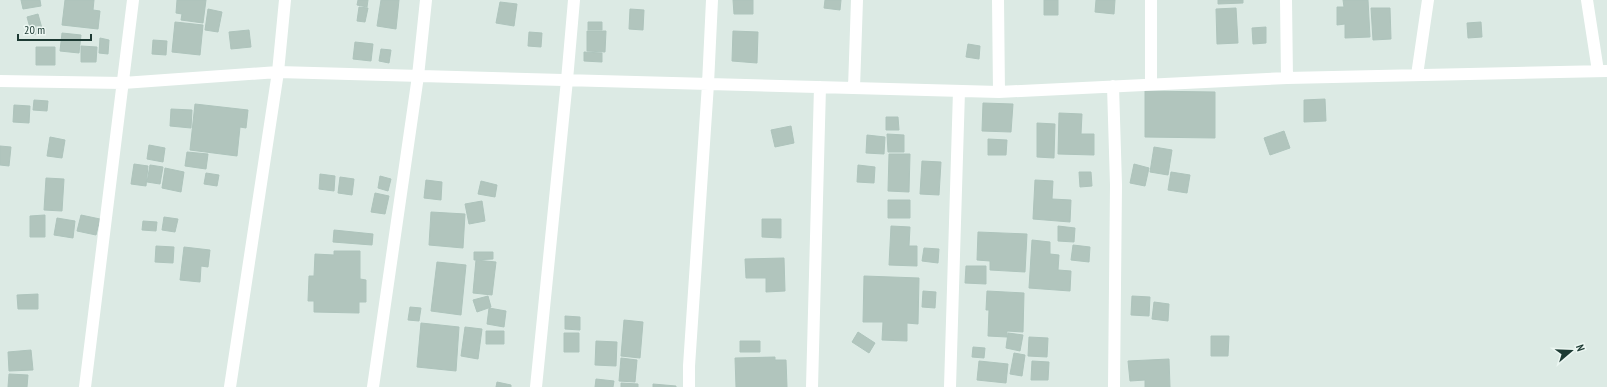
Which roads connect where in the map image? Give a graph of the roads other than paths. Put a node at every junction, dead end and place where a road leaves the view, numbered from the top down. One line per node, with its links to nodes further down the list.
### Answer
1 (133, 0): 19 (street)
2 (284, 0): 13 (street)
3 (426, 0): 15 (street)
4 (574, 0): 17 (street)
5 (712, 0): 20 (street)
6 (857, 0): 24 (street)
7 (998, 0): 26 (street)
8 (1151, 0): 21 (street)
9 (1286, 0): 16 (street)
10 (1428, 0): 14 (street)
11 (1587, 0): 12 (street)
12 (1602, 71): 14 (street)
13 (278, 72): 15 (street); 19 (street); 28 (street)
14 (1417, 75): 16 (street)
15 (418, 76): 17 (street); 29 (street)
16 (1287, 78): 21 (street)
17 (567, 80): 20 (street); 30 (street)
18 (0, 81): 19 (street)
19 (123, 83): 27 (street)
20 (708, 84): 23 (street); 31 (street)
21 (1151, 84): 22 (street)
22 (1113, 86): 26 (street); 34 (street)
23 (820, 87): 24 (street); 32 (street)
24 (854, 88): 25 (street)
25 (959, 91): 26 (street); 33 (street)
26 (999, 92)
27 (85, 387)
28 (230, 387)
29 (373, 387)
30 (536, 387)
31 (689, 387)
32 (812, 387)
33 (950, 387)
34 (1114, 387)

